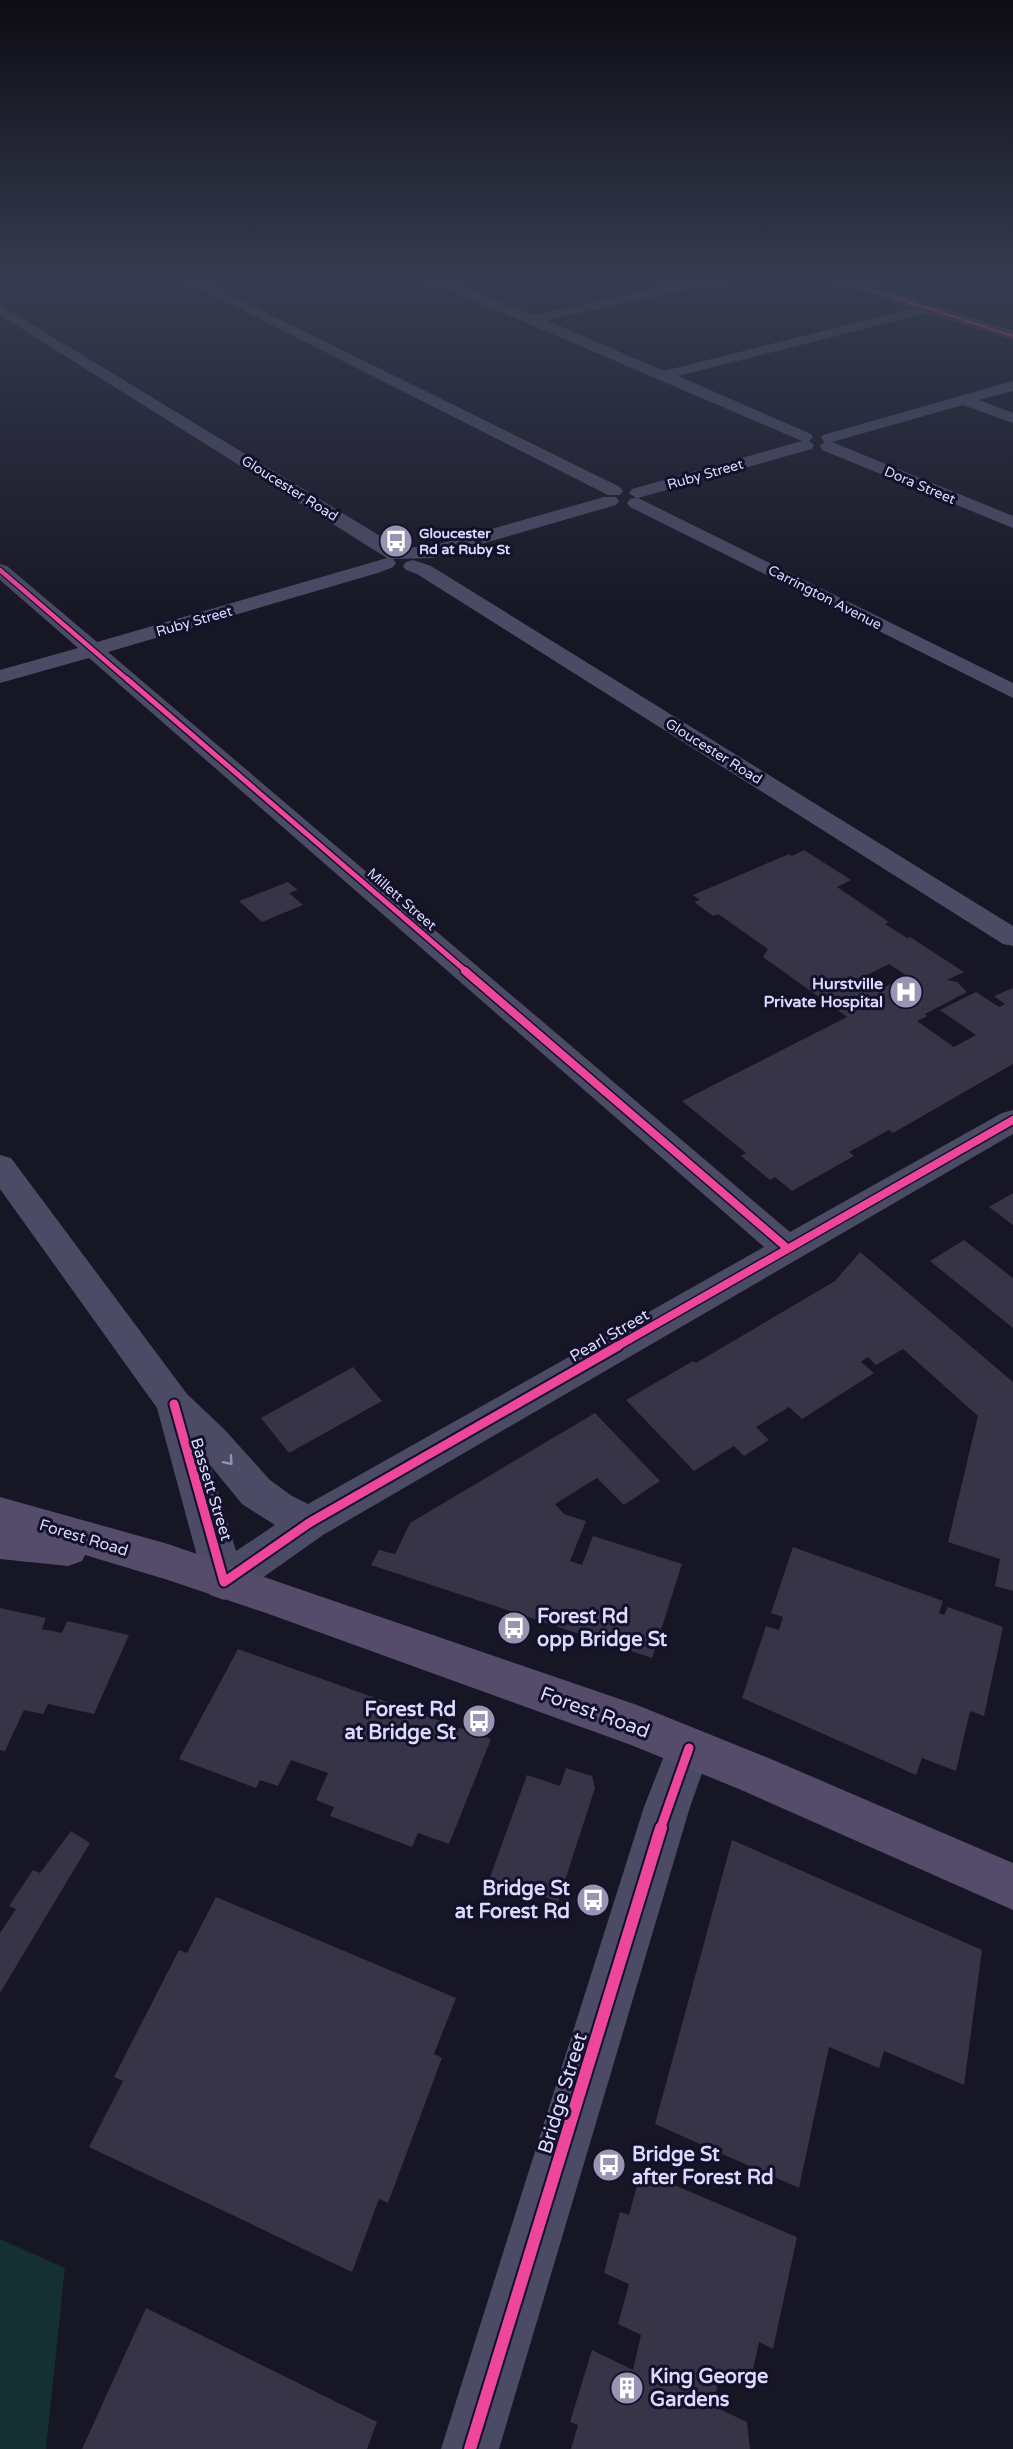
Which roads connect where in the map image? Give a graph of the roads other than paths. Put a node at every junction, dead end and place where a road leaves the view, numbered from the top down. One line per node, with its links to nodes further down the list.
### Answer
1 (133, 391): 12 (street, Gloucester Road)
2 (407, 391): 9 (street)
3 (695, 391): 7 (street)
4 (994, 391): 5 (street)
5 (964, 400): 6 (street); 8 (street)
6 (1013, 418)
7 (806, 441): 8 (street); 10 (street, Ruby Street)
8 (828, 442): 11 (street, Dora Street)
9 (612, 496): 10 (street); 12 (street, Ruby Street)
10 (637, 498): 16 (street, Carrington Avenue)
11 (1013, 523)
12 (403, 559): 14 (street, Ruby Street); 17 (street, Gloucester Road)
13 (0, 570): 14 (street, Millett Street)
14 (93, 651): 15 (street, Ruby Street); 20 (street, Millett Street)
15 (0, 677)
16 (1013, 691)
17 (1013, 938)
18 (1013, 1120): 20 (street, Pearl Street)
19 (0, 1166): 21 (street, Bassett Street)
20 (787, 1248): 23 (street, Pearl Street)
21 (174, 1404): 23 (street, Bassett Street, one-way to 23); 26 (street, Bassett Street)
22 (0, 1514): 25 (main road, Forest Road)
23 (309, 1524): 26 (street, Pearl Street)
24 (0, 1542): 25 (main road, Forest Road)
25 (168, 1562): 26 (main road, Forest Road)
26 (224, 1582): 27 (main road, Forest Road)
27 (689, 1748): 28 (main road, Forest Road); 29 (street, Bridge Street)
28 (1013, 1887)
29 (470, 2449)

